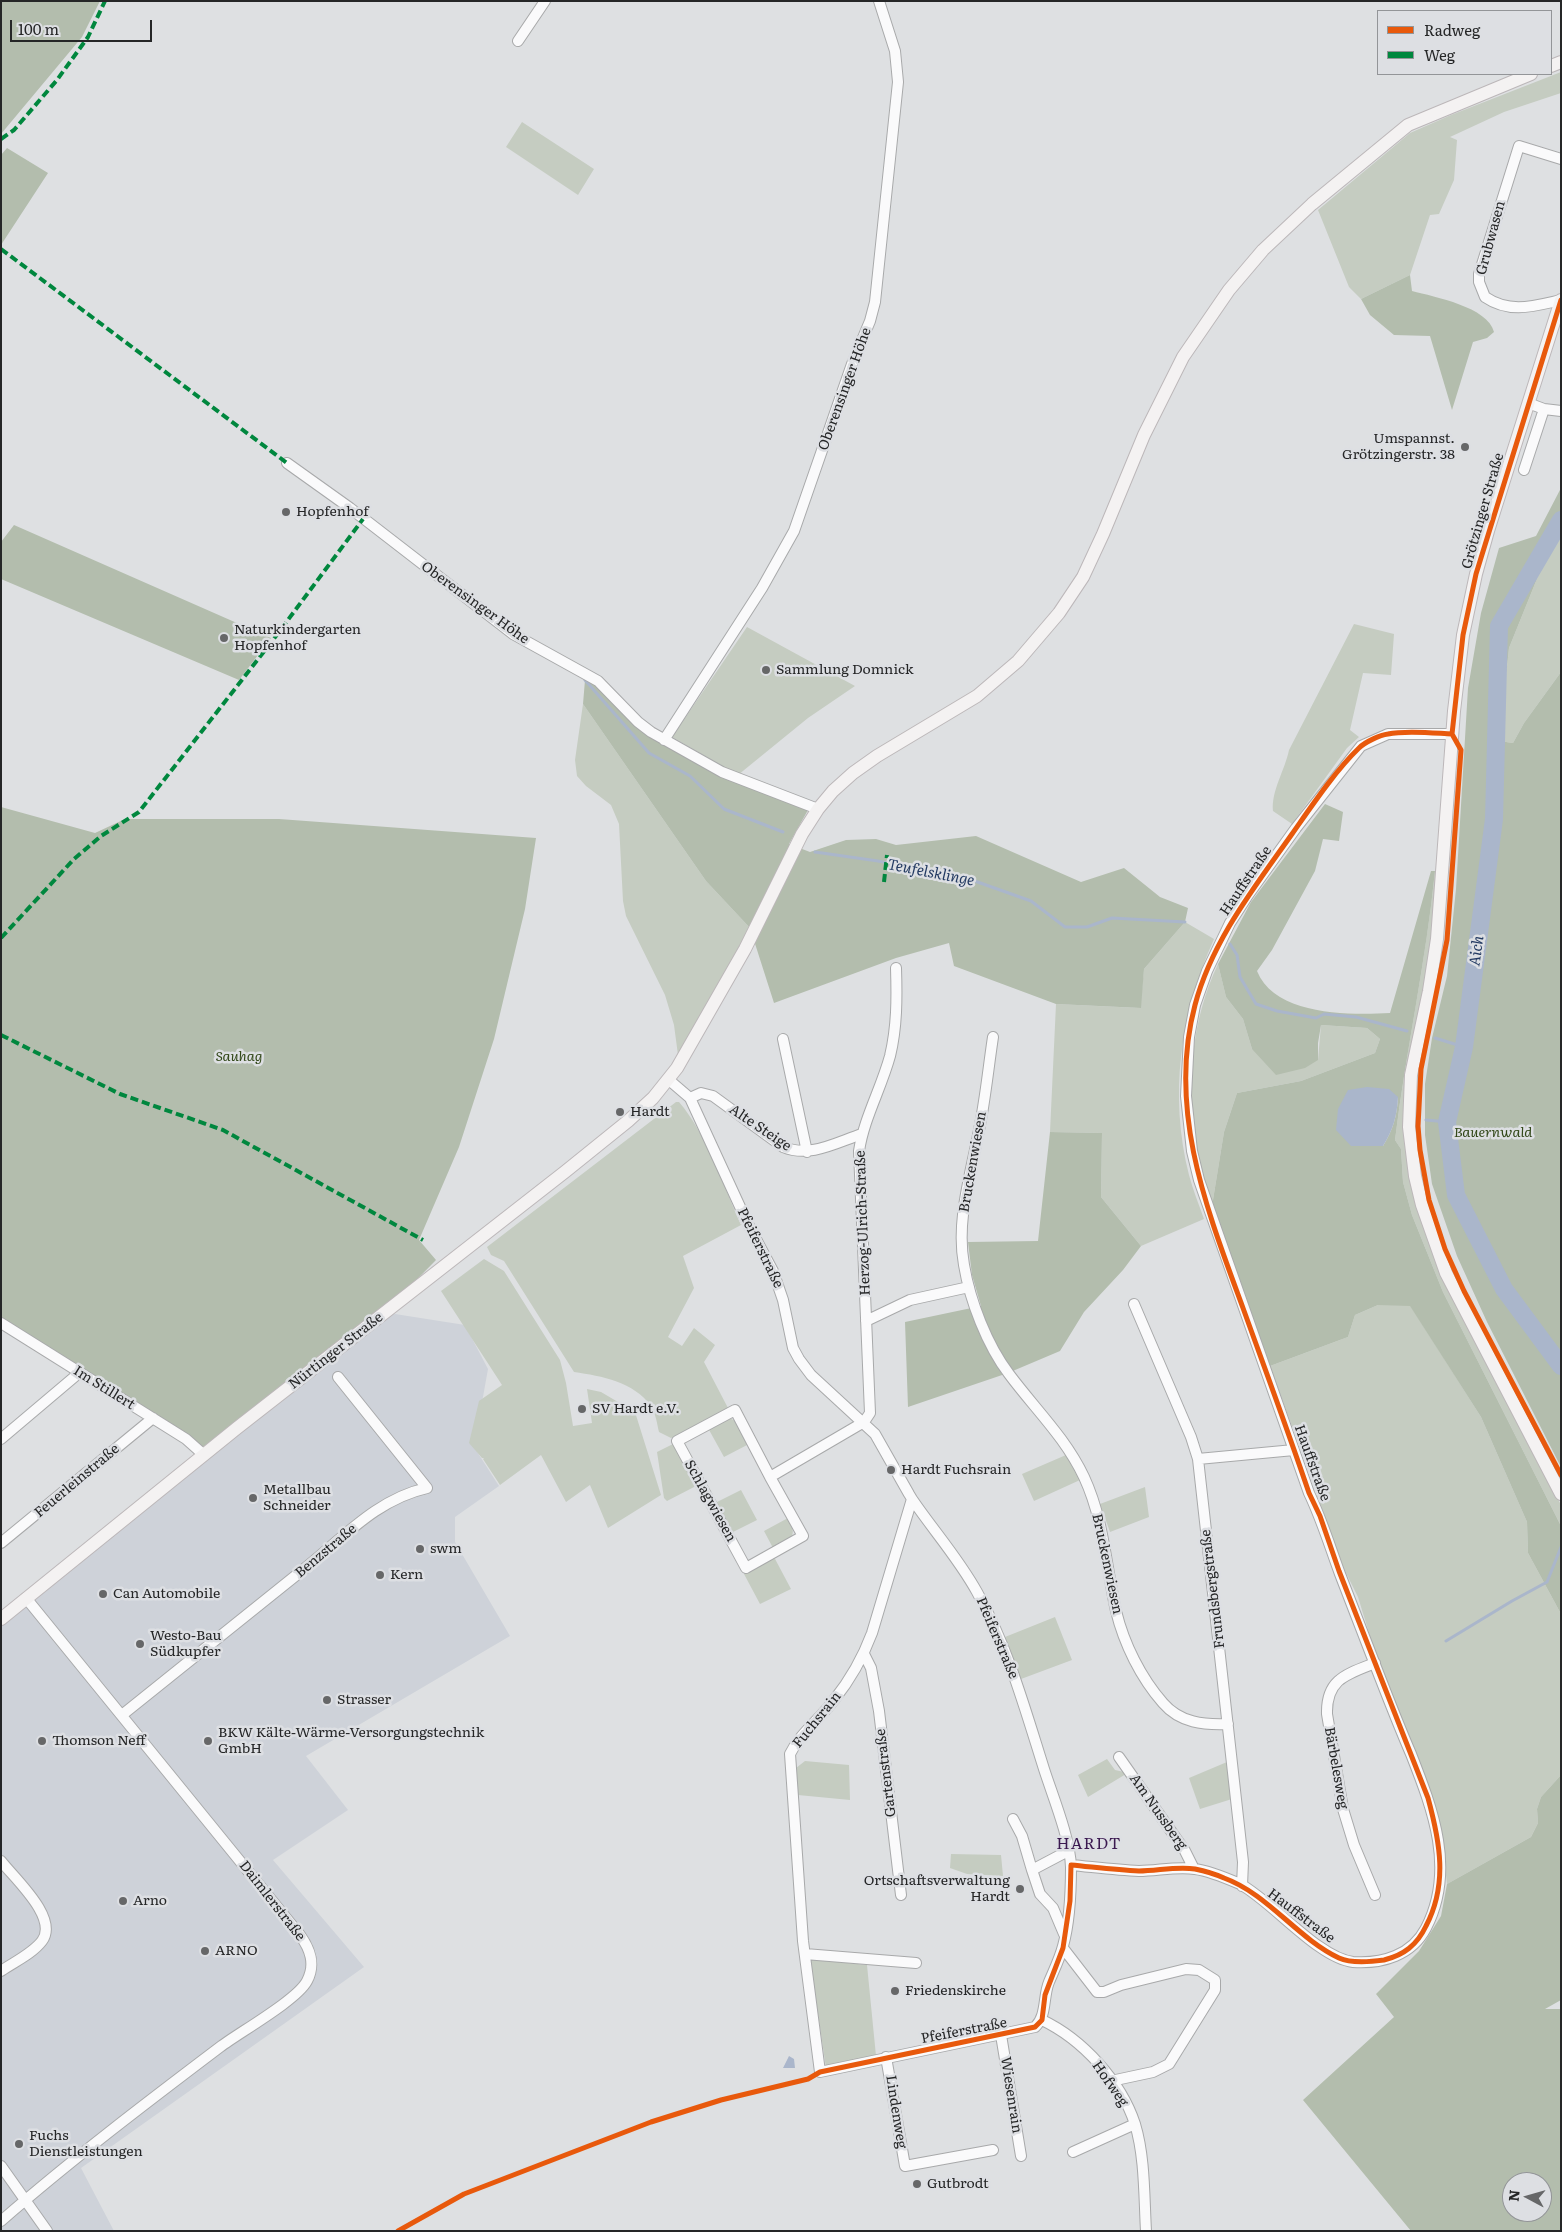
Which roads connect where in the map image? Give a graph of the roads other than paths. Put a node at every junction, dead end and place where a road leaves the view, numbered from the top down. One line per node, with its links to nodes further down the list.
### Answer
1 (545, 1): 3 (street)
2 (879, 1): 13 (street, Oberensinger Höhe)
3 (518, 41)
4 (1529, 75): 14 (main road, Nürtinger Straße)
5 (1561, 160): 6 (street, Grubwasen)
6 (1561, 300): 7 (main road, Grötzinger Straße)
7 (1528, 403): 8 (street); 12 (main road, Grötzinger Straße)
8 (1544, 409): 9 (street); 11 (street)
9 (1561, 411)
10 (288, 463): 13 (street, Oberensinger Höhe)
11 (1524, 470)
12 (1452, 734): 31 (street, Hauffstraße); 35 (main road, Grötzinger Straße)
13 (664, 740): 14 (street, Oberensinger Höhe)
14 (818, 809): 18 (main road, Nürtinger Straße)
15 (896, 968): 20 (street, Herzog-Ulrich-Straße)
16 (993, 1037): 22 (street, Bruckenwiesen)
17 (783, 1039): 21 (street)
18 (669, 1080): 19 (street, Pfeiferstraße); 32 (main road, Nürtinger Straße)
19 (690, 1098): 21 (street, Alte Steige); 29 (street, Pfeiferstraße)
20 (862, 1134): 21 (street, Alte Steige); 24 (street, Herzog-Ulrich-Straße)
21 (807, 1152)
22 (969, 1287): 24 (street); 43 (street, Bruckenwiesen)
23 (1134, 1304): 33 (street, Frundsbergstraße)
24 (866, 1321): 29 (street, Herzog-Ulrich-Straße)
25 (1, 1324): 26 (street, Im Stillert)
26 (79, 1373): 28 (street, Im Stillert); 30 (street)
27 (338, 1377): 42 (street, Benzstraße)
28 (152, 1418): 32 (street, Im Stillert); 37 (street, Feuerleinstraße)
29 (864, 1422): 34 (street); 36 (street, Pfeiferstraße)
30 (1, 1439)
31 (1294, 1450): 33 (street); 41 (street, Hauffstraße)
32 (204, 1454): 38 (main road, Nürtinger Straße)
33 (1198, 1459): 43 (street, Frundsbergstraße)
34 (770, 1476): 34 (street, Schlagwiesen)
35 (1561, 1494)
36 (912, 1499): 40 (street, Fuchsrain); 46 (street, Pfeiferstraße)
37 (1, 1543)
38 (26, 1598): 39 (main road, Nürtinger Straße); 42 (street, Daimlerstraße)
39 (1, 1619)
40 (864, 1654): 53 (street, Gartenstraße); 56 (street, Fuchsrain)
41 (1375, 1663): 51 (street, Hauffstraße); 52 (street, Bärbelesweg)
42 (122, 1715): 69 (street, Daimlerstraße)
43 (1228, 1724): 51 (street, Frundsbergstraße)
44 (1119, 1757): 49 (street, Am Nussberg)
45 (1013, 1819): 50 (street)
46 (1068, 1850): 48 (street, Pfeiferstraße); 50 (street)
47 (1, 1861): 58 (street)
48 (1071, 1865): 49 (street, Hauffstraße); 54 (street, Pfeiferstraße)
49 (1194, 1869): 51 (street, Hauffstraße)
50 (1032, 1870): 54 (street)
51 (1242, 1886)
52 (1375, 1894)
53 (901, 1895)
54 (1066, 1937): 55 (street, Pfeiferstraße)
55 (1063, 1948): 59 (street, Pfeiferstraße); 63 (street)
56 (805, 1954): 57 (street); 62 (street, Fuchsrain)
57 (916, 1964)
58 (1, 1971)
59 (1042, 2020): 60 (street, Pfeiferstraße); 63 (street, Hofweg)
60 (1001, 2034): 61 (street, Pfeiferstraße); 67 (street, Wiesenrain)
61 (886, 2057): 62 (street, Pfeiferstraße); 65 (street, Lindenweg)
62 (820, 2072)
63 (1111, 2081): 64 (street, Hofweg)
64 (1135, 2124): 66 (street); 72 (street, Hofweg)
65 (993, 2150)
66 (1073, 2152)
67 (1021, 2156)
68 (1, 2166): 69 (street)
69 (26, 2200): 70 (street, Daimlerstraße); 71 (street)
70 (1, 2221)
71 (48, 2231)
72 (1146, 2231)

